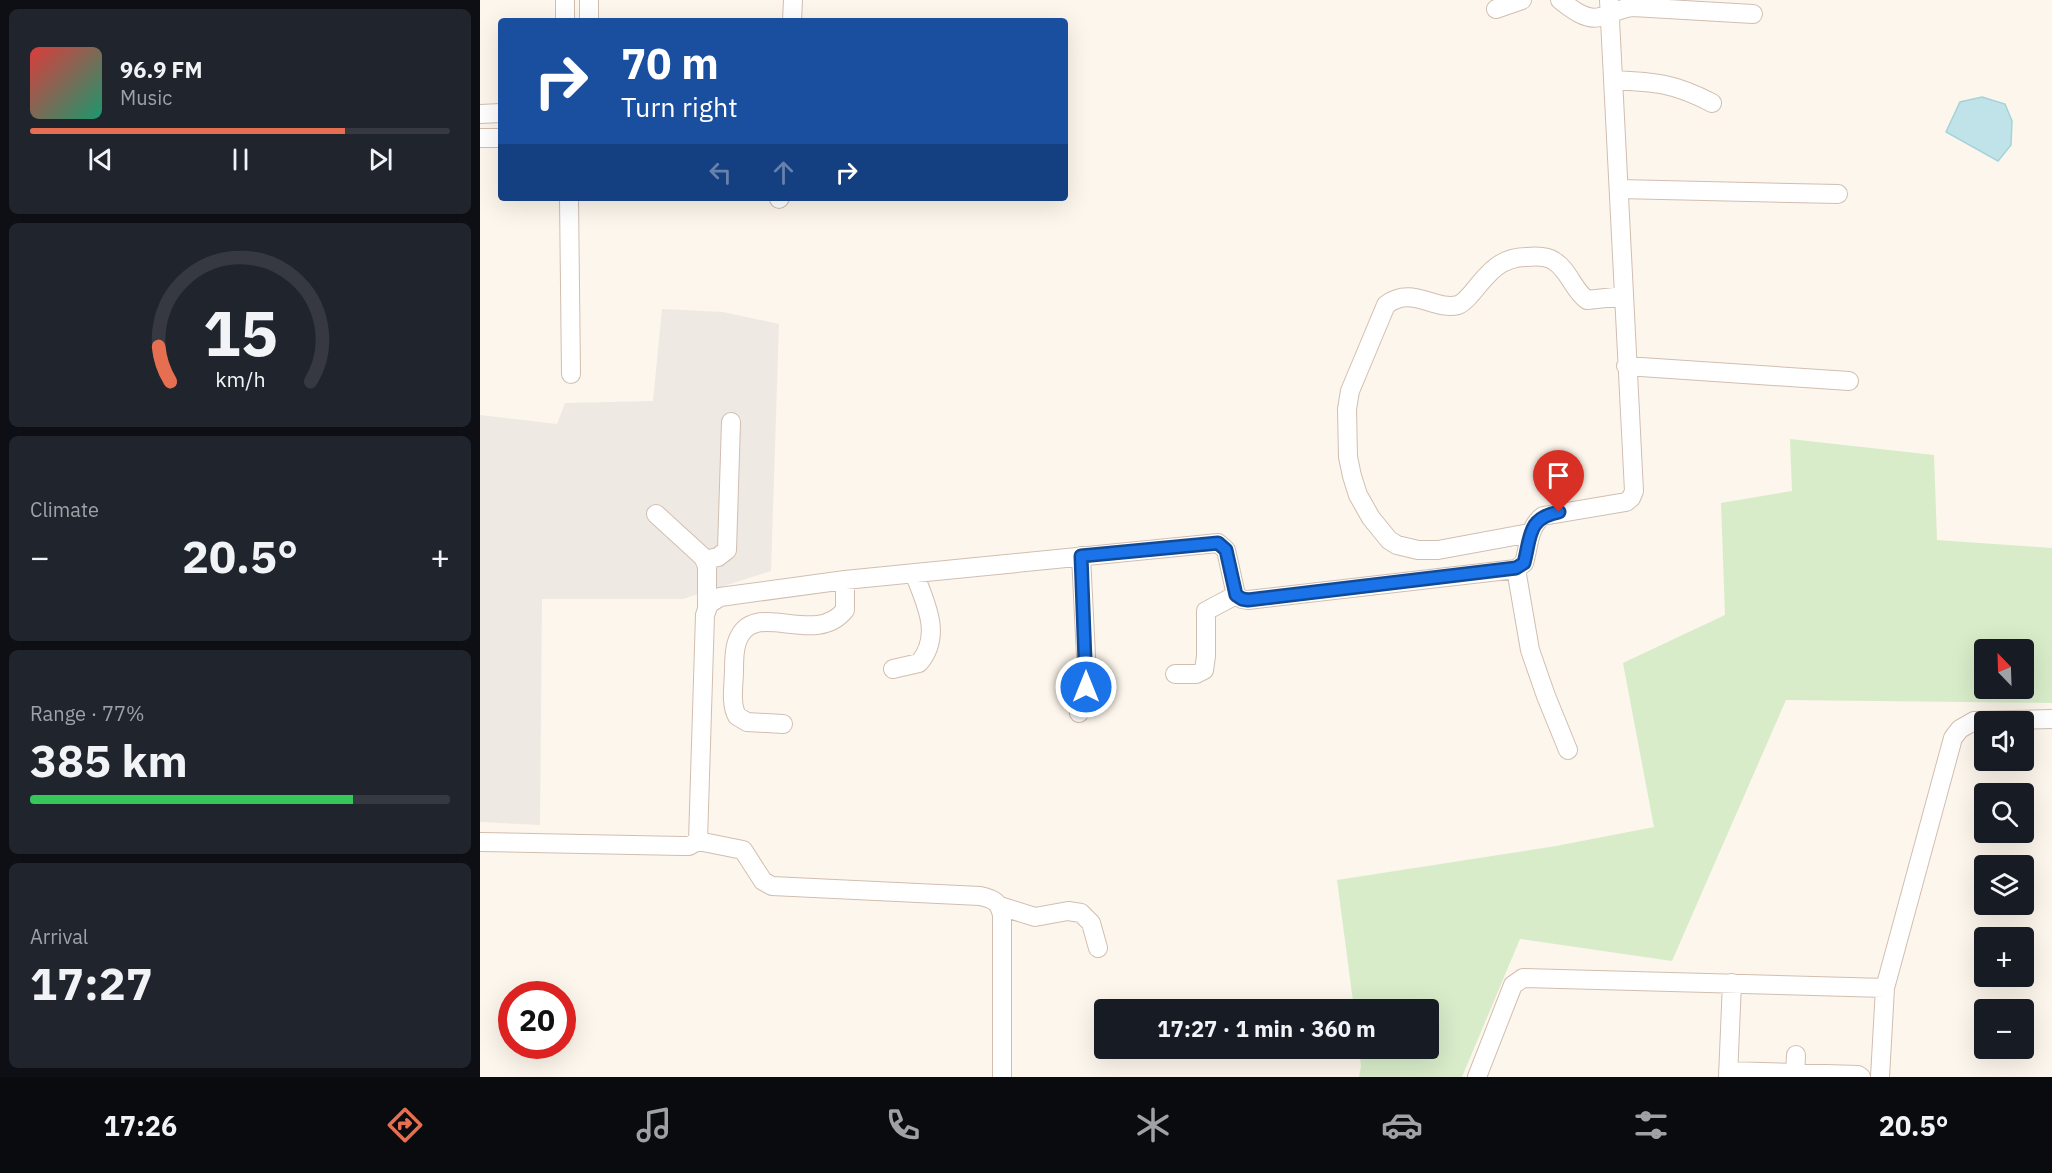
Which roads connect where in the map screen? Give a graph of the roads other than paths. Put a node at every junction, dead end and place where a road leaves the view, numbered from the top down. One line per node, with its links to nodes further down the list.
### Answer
1 (565, 0): 9 (street)
2 (589, 0): 10 (street)
3 (793, 0): 11 (street)
4 (1522, 0): 7 (street)
5 (1560, 0): 6 (street)
6 (1610, 7): 8 (street); 12 (street)
7 (1497, 9)
8 (1753, 14)
9 (566, 18)
10 (589, 18)
11 (792, 18)
12 (1613, 80): 13 (street); 18 (street)
13 (1712, 103)
14 (498, 113): 15 (street)
15 (480, 114)
16 (480, 138): 17 (street)
17 (498, 138)
18 (1619, 189): 19 (street); 21 (street)
19 (1838, 194)
20 (569, 201): 23 (street)
21 (1624, 296): 22 (street); 27 (street)
22 (1626, 366): 24 (street); 27 (street)
23 (571, 374)
24 (1849, 381)
25 (731, 422): 29 (street)
26 (656, 514): 29 (street)
27 (1530, 533): 30 (street)
28 (1081, 556): 31 (street); 33 (street); 37 (street)
29 (705, 560): 34 (street)
30 (1516, 568): 33 (street); 40 (street)
31 (914, 573): 32 (street); 35 (street)
32 (845, 580): 34 (street); 39 (street)
33 (1236, 595): 36 (street)
34 (708, 607): 42 (street)
35 (893, 669)
36 (1176, 674)
37 (1079, 713)
38 (2052, 719): 46 (street)
39 (783, 724)
40 (1568, 750)
41 (480, 842): 42 (street)
42 (698, 842): 43 (street)
43 (1000, 906): 44 (street); 50 (street)
44 (1098, 948)
45 (1732, 983): 46 (street); 48 (street); 51 (street)
46 (1885, 988): 53 (street)
47 (1796, 1055): 49 (street)
48 (1728, 1074): 49 (street)
49 (1796, 1075): 52 (street)
50 (1002, 1077)
51 (1477, 1077)
52 (1861, 1077)
53 (1880, 1077)

